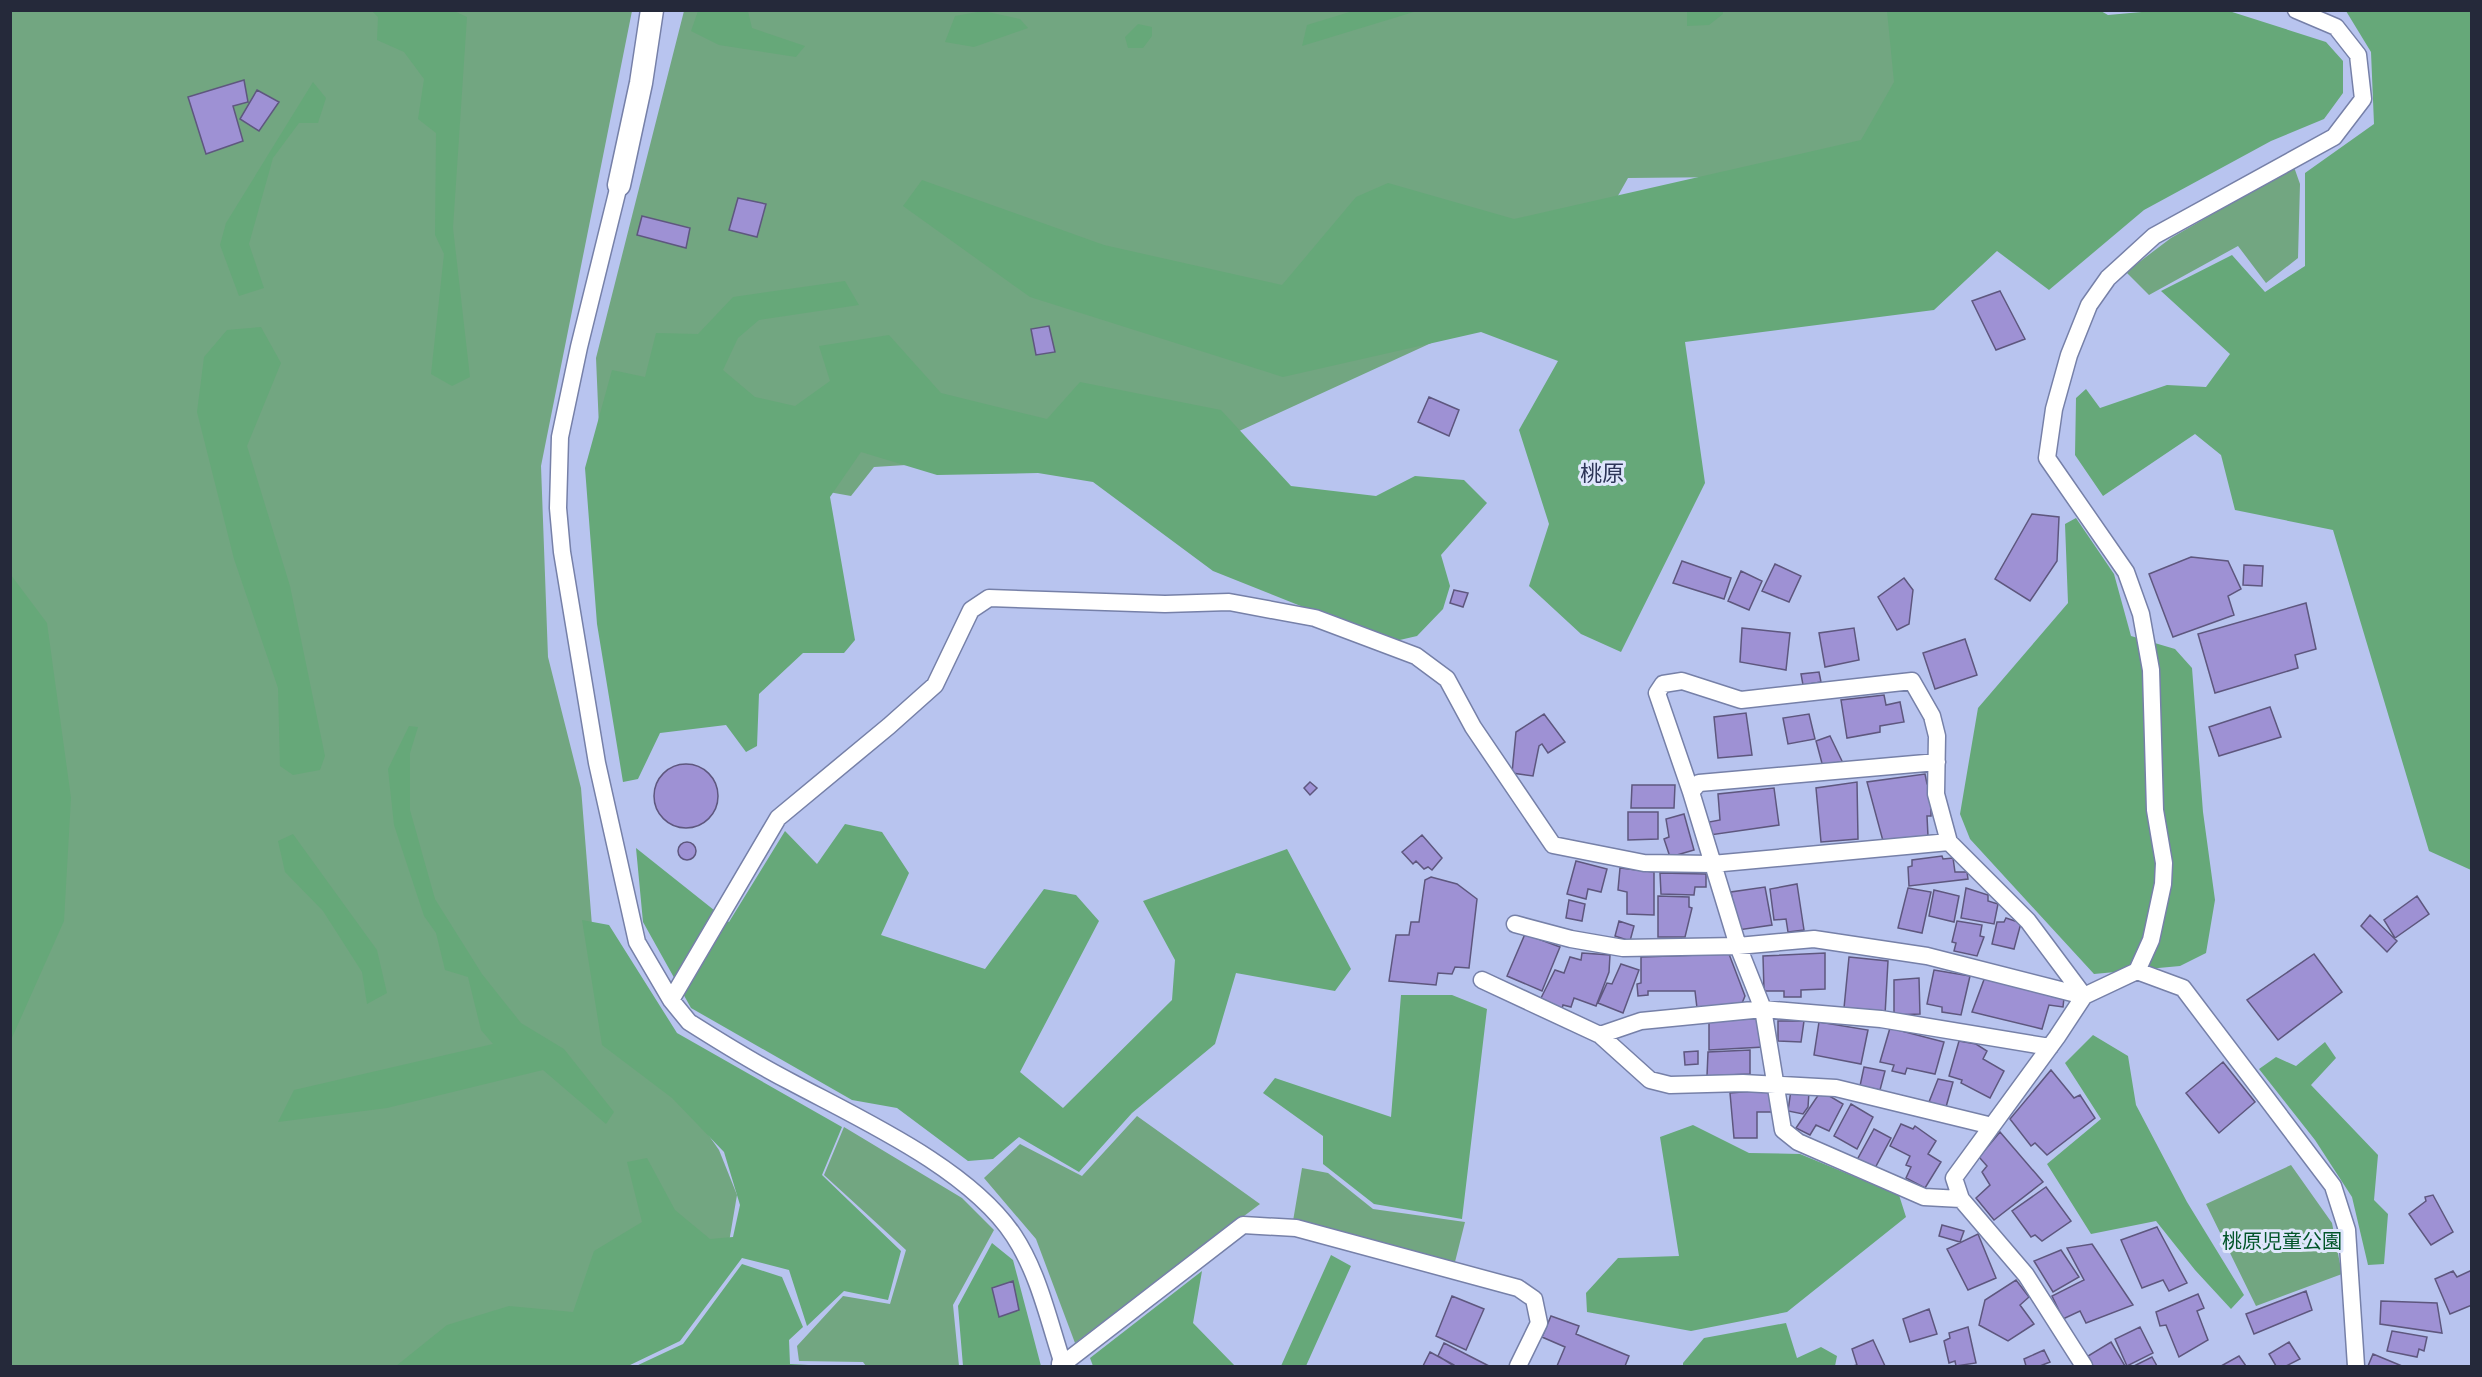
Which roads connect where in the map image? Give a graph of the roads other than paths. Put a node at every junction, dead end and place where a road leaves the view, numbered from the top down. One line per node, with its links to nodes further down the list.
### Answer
1 (652, 10): 3 (street)
2 (2296, 10): 10 (street)
3 (619, 185): 13 (street)
4 (1937, 762): 5 (street); 5 (street); 6 (street)
5 (1691, 792): 7 (street)
6 (1949, 842): 7 (street); 12 (street)
7 (1712, 864): 9 (street); 13 (street)
8 (1515, 924): 9 (street)
9 (1738, 946): 12 (street); 14 (street)
10 (2137, 971): 12 (street); 23 (street)
11 (1482, 980): 15 (street)
12 (2084, 996): 16 (street)
13 (671, 1000): 20 (street)
14 (1763, 1009): 15 (street); 16 (street); 17 (street)
15 (1600, 1035): 17 (street)
16 (2050, 1047): 18 (street)
17 (1777, 1085): 18 (street); 19 (street)
18 (1992, 1126): 19 (street)
19 (1961, 1199): 22 (street)
20 (1063, 1365): 21 (street)
21 (1518, 1366)
22 (2084, 1366)
23 (2356, 1366)

